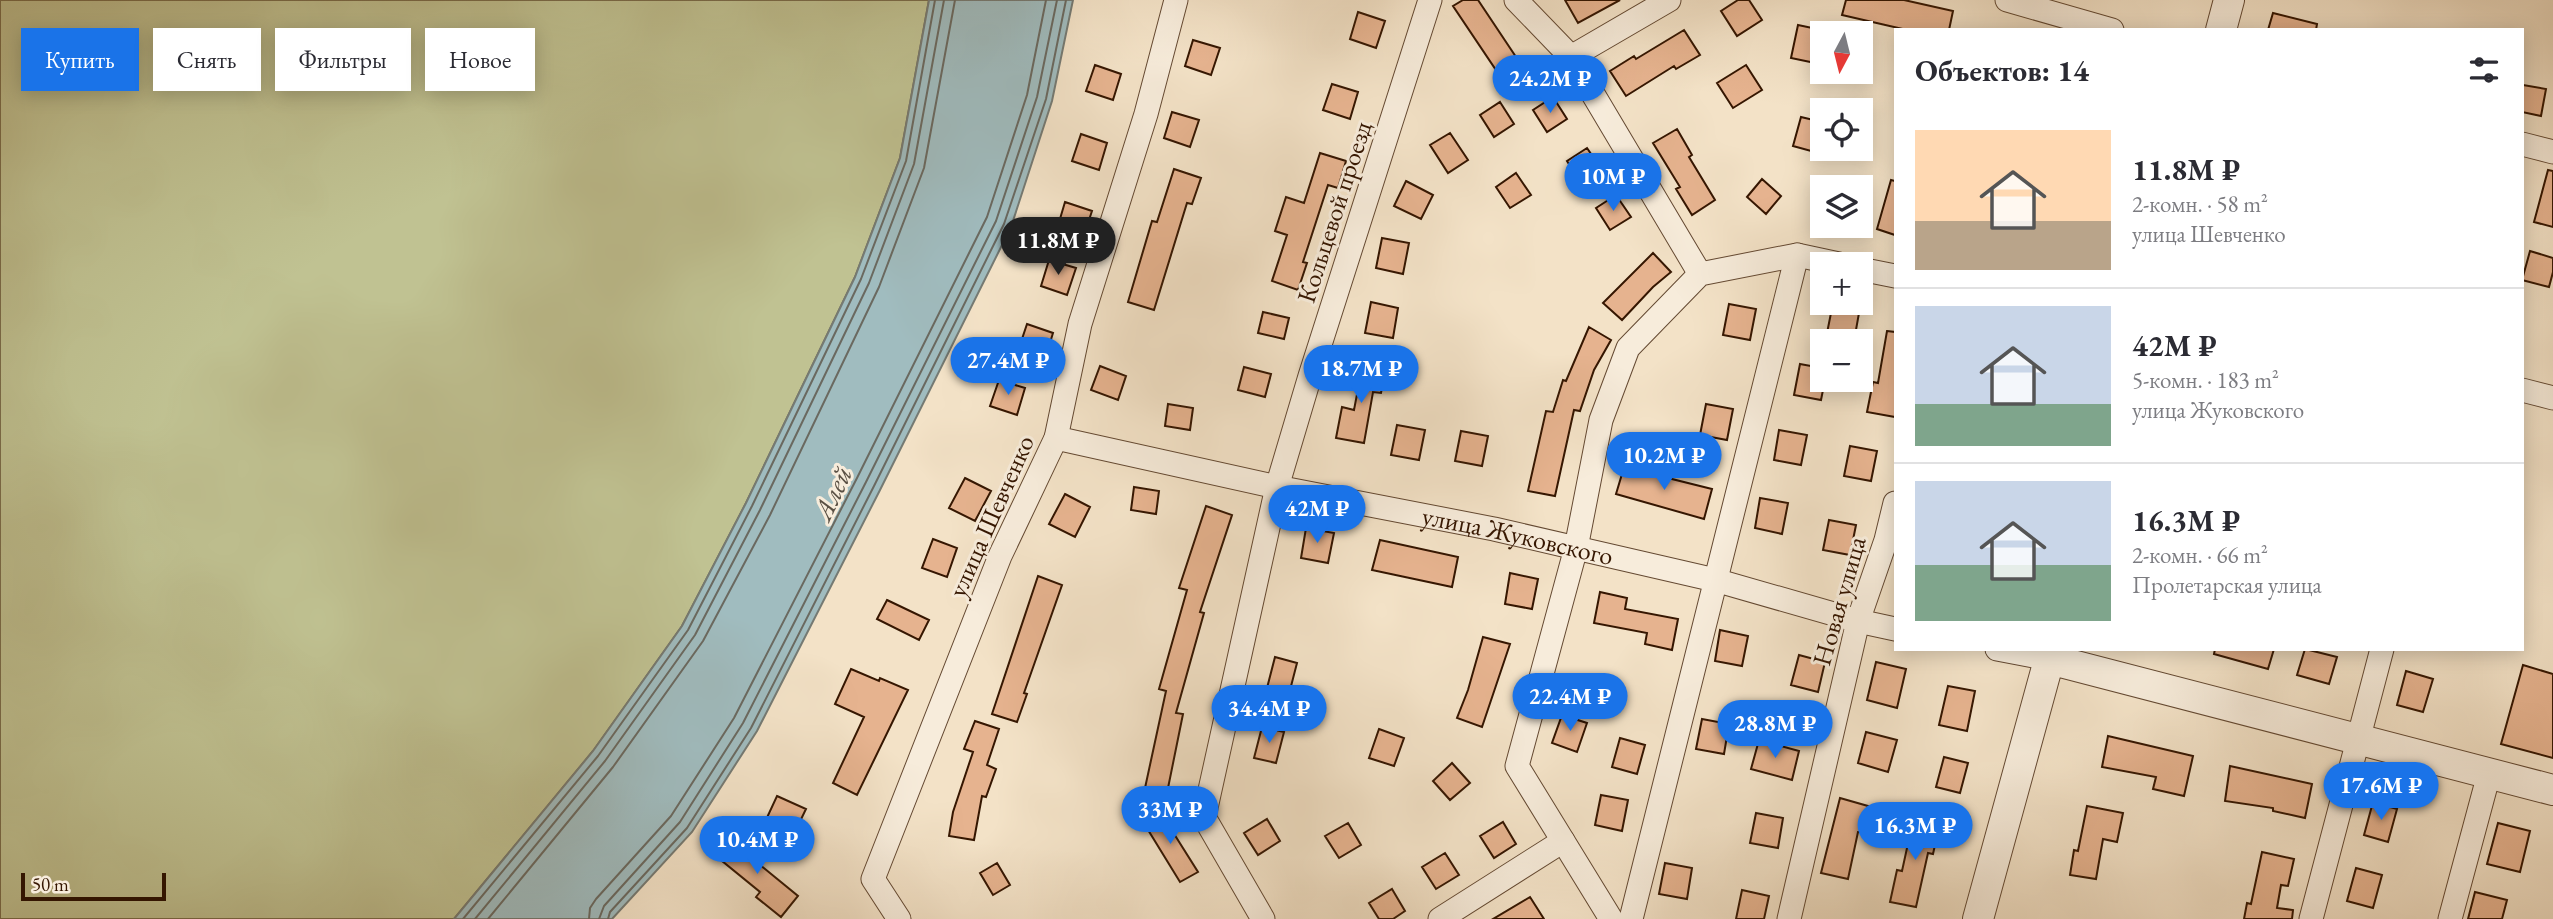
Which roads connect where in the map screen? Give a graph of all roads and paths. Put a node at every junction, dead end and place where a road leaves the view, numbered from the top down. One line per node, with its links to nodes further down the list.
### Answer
1 (1176, 0): 19 (street, улица Шевченко)
2 (1430, 0): 20 (street, Кольцевой проезд)
3 (1516, 0): 9 (street)
4 (1670, 0): 9 (street)
5 (2007, 0): 7 (street)
6 (2229, 0): 8 (street)
7 (2105, 28)
8 (2222, 28)
9 (1571, 58): 15 (street)
10 (2524, 145): 11 (street)
11 (2553, 152)
12 (1797, 255): 13 (street); 15 (street); 23 (street)
13 (1810, 258)
14 (1873, 272): 16 (street)
15 (1700, 274): 22 (street)
16 (1894, 276)
17 (2524, 391): 18 (street)
18 (2553, 398)
19 (1056, 438): 20 (street, улица Жуковского); 33 (street, улица Шевченко)
20 (1277, 487): 22 (street, улица Жуковского); 34 (street, Кольцевой проезд)
21 (1894, 507): 24 (street, Новая улица)
22 (1576, 548): 23 (street, улица Жуковского); 32 (street)
23 (1715, 580): 24 (street, улица Жуковского); 37 (street)
24 (1858, 621): 25 (street, улица Жуковского); 38 (street, Новая улица)
25 (1894, 629)
26 (2018, 651): 28 (street)
27 (2381, 651): 29 (street)
28 (2050, 654): 29 (street); 39 (street)
29 (2357, 739): 30 (street); 40 (street)
30 (2489, 774): 31 (street); 41 (street)
31 (2553, 790)
32 (1563, 841): 35 (street); 36 (street)
33 (899, 919)
34 (1263, 919)
35 (1440, 919)
36 (1611, 919)
37 (1631, 919)
38 (1789, 919)
39 (1978, 919)
40 (2311, 919)
41 (2450, 919)

